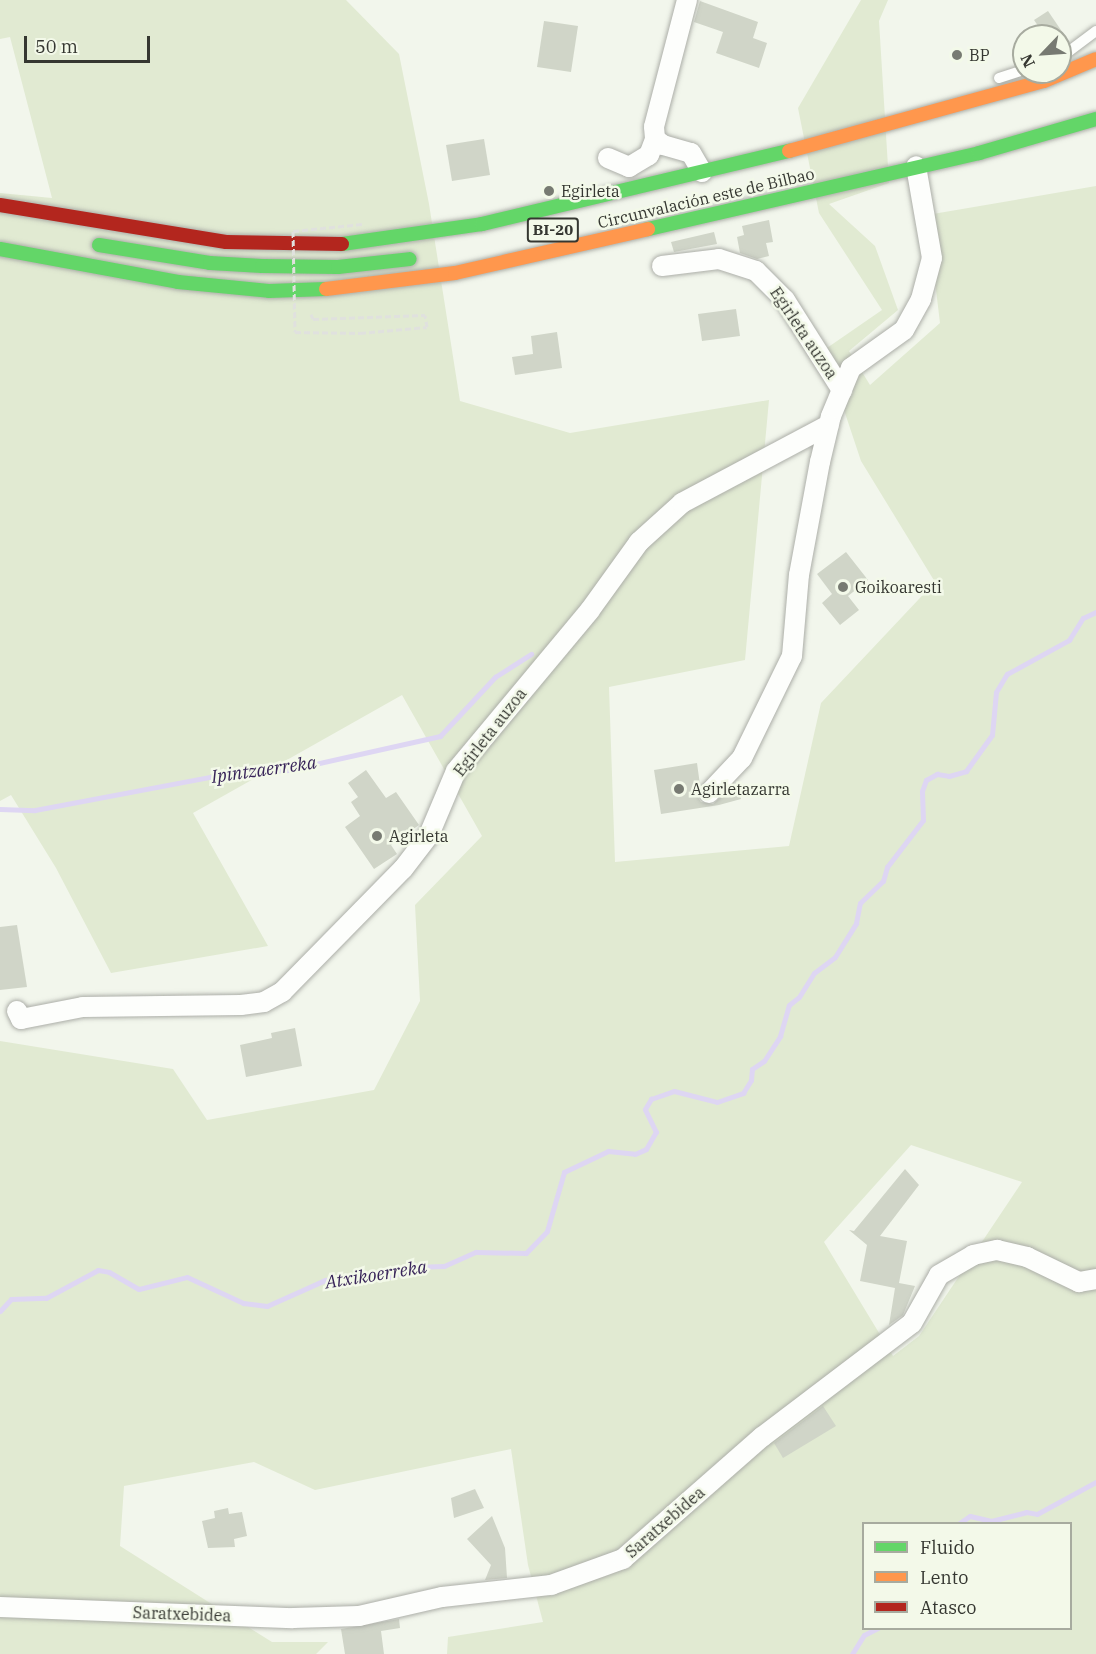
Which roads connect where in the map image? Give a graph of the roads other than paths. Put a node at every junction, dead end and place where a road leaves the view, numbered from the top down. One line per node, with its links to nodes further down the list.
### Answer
1 (687, 0): 11 (street)
2 (1096, 31): 3 (lane)
3 (1072, 49)
4 (1096, 59): 9 (main road)
5 (1012, 74): 6 (lane)
6 (990, 81)
7 (925, 100): 9 (lane)
8 (1096, 119): 12 (main road, Circunvalación este de Bilbao / BI-20)
9 (855, 133): 15 (main road)
10 (1084, 137): 12 (lane)
11 (655, 139): 13 (street); 15 (street)
12 (1027, 141): 14 (main road, Circunvalación este de Bilbao / BI-20)
13 (608, 165)
14 (916, 166): 18 (main road, Circunvalación este de Bilbao / BI-20); 21 (street, Egirleta auzoa)
15 (702, 172): 16 (main road)
16 (0, 205)
17 (89, 243): 19 (main road)
18 (0, 249)
19 (425, 257)
20 (662, 266): 21 (street, Egirleta auzoa)
21 (842, 390): 22 (street, Egirleta auzoa)
22 (829, 425): 23 (street, Egirleta auzoa); 24 (street, Egirleta auzoa)
23 (709, 793)
24 (17, 1011)
25 (1096, 1279): 26 (street, Saratxebidea)
26 (0, 1607)

